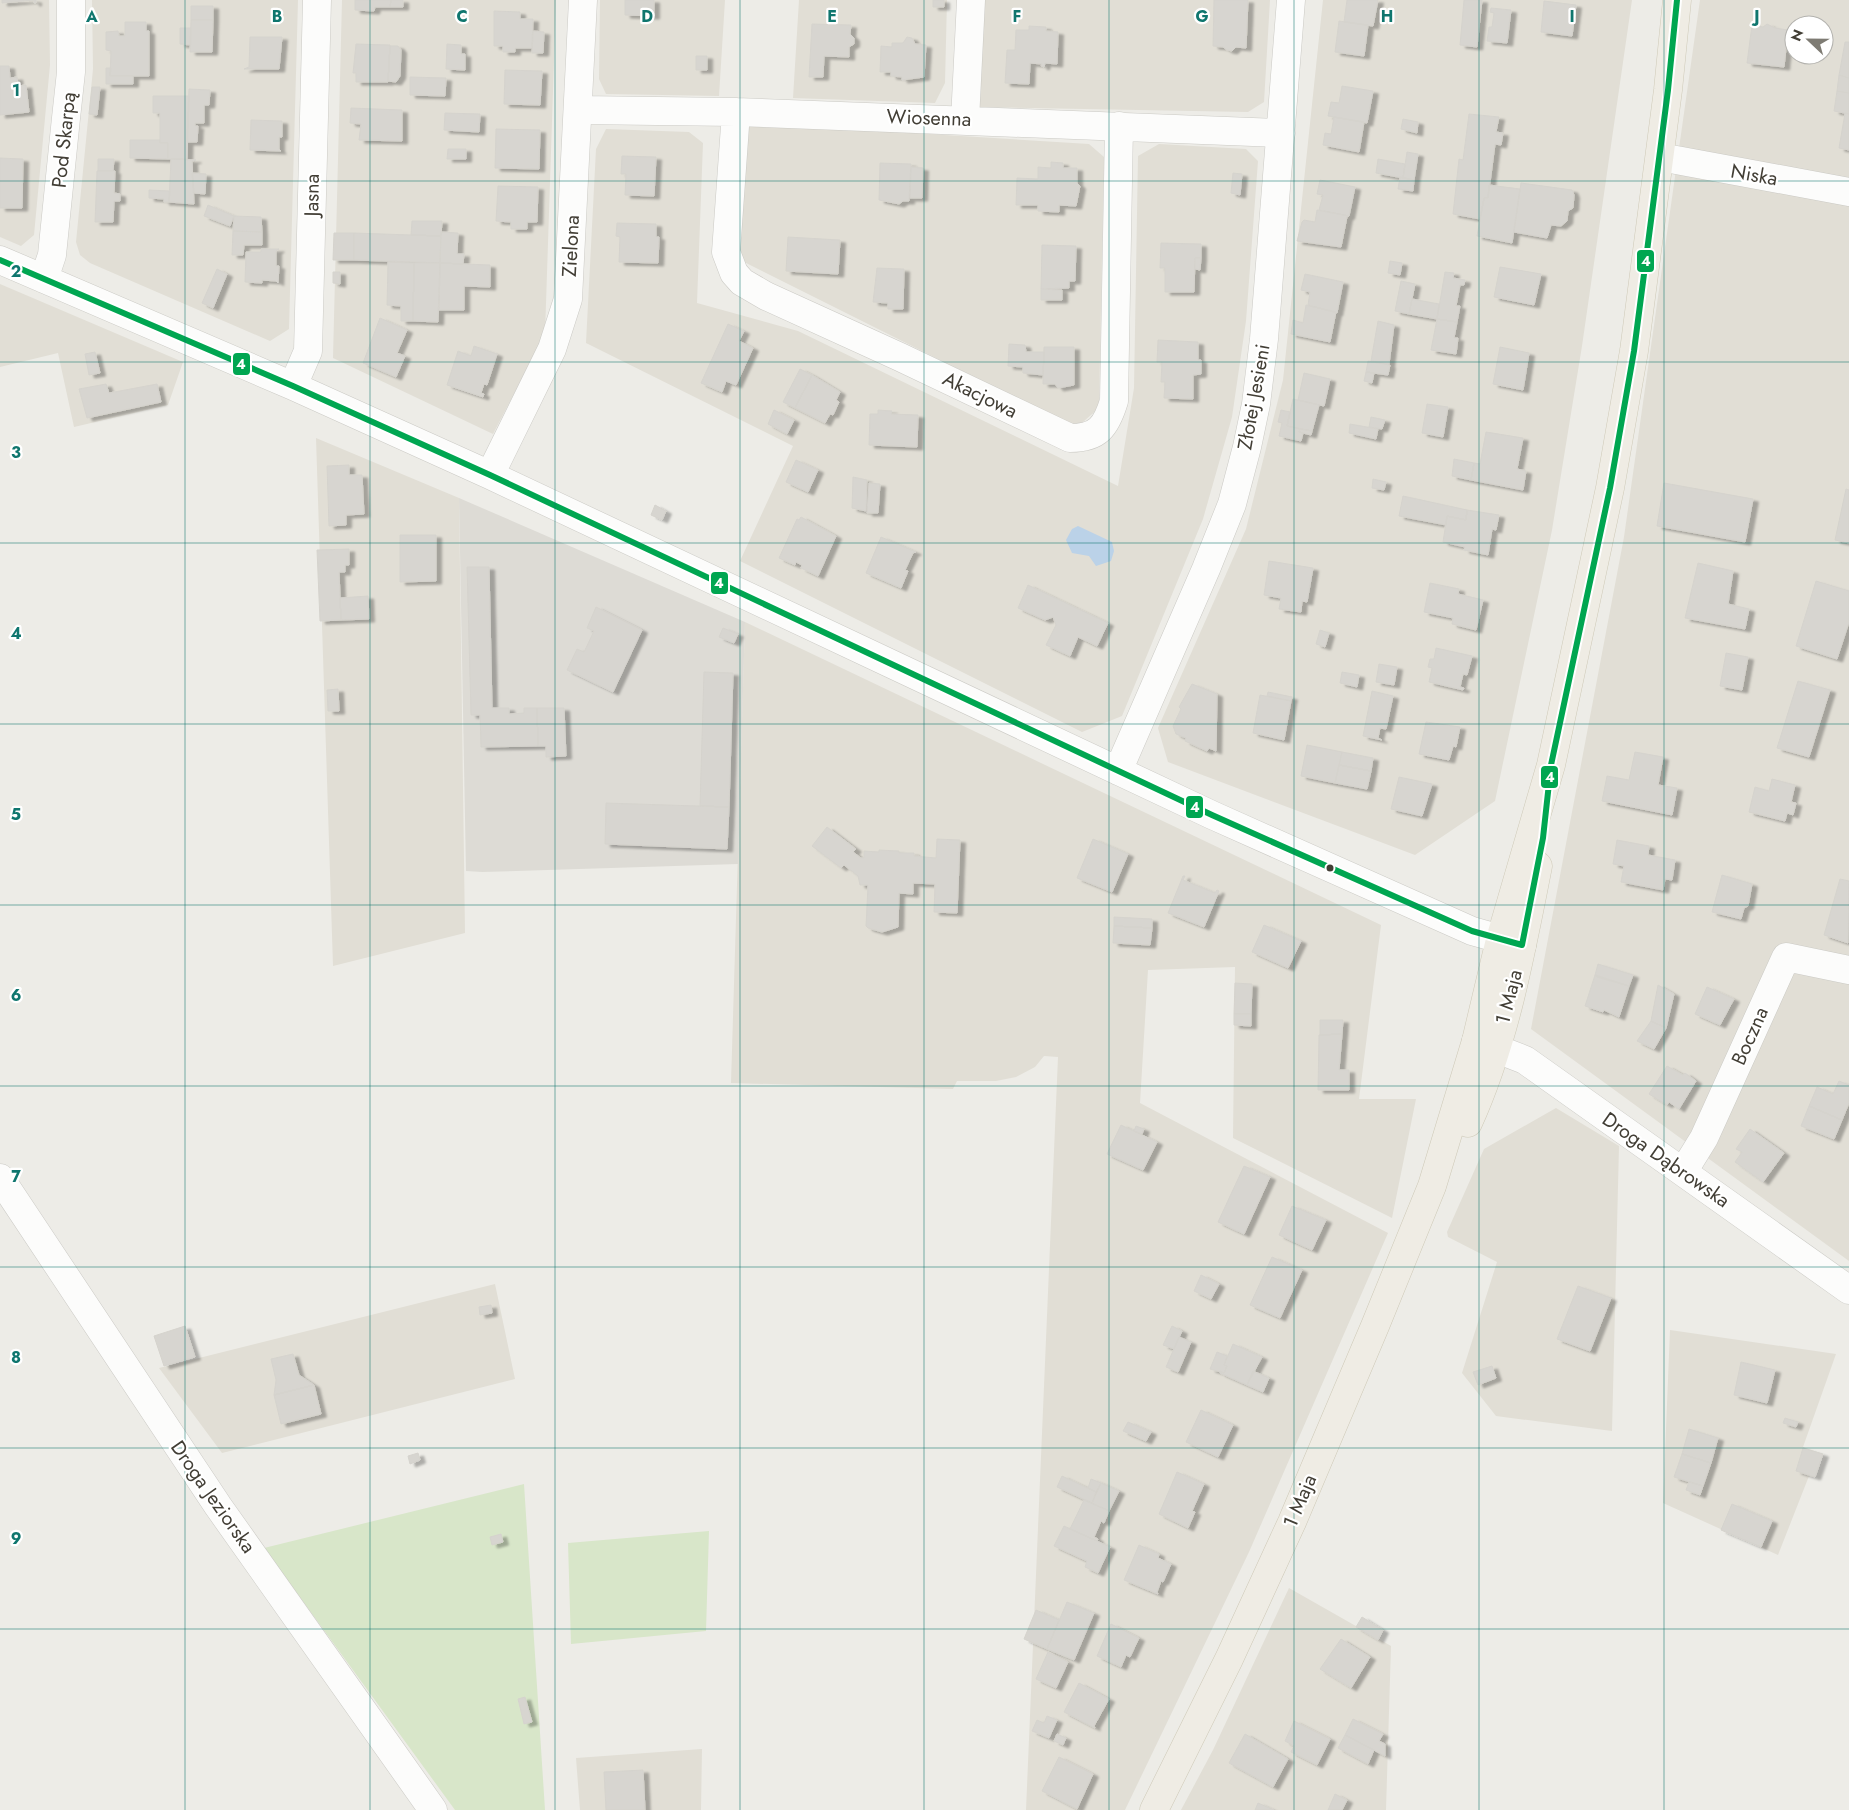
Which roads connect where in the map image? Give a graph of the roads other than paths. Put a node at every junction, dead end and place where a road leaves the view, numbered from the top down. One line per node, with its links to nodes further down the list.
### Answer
1 (71, 0): 15 (street, Pod Skarpą)
2 (317, 0): 16 (street, Jasna)
3 (583, 0): 7 (street, Zielona)
4 (971, 0): 9 (street)
5 (1291, 0): 11 (street, Złotej Jesieni)
6 (1677, 0): 12 (main road, 1 Maja)
7 (578, 110): 8 (street, Wiosenna); 17 (street, Zielona)
8 (736, 112): 9 (street, Wiosenna); 10 (street, Akacjowa)
9 (965, 120): 10 (street, Wiosenna)
10 (1119, 126): 11 (street, Wiosenna)
11 (1281, 133): 18 (street, Złotej Jesieni)
12 (1660, 157): 13 (street, Niska); 19 (main road, 1 Maja)
13 (1849, 192)
14 (0, 260): 15 (street)
15 (44, 279): 16 (street)
16 (293, 386): 17 (street)
17 (490, 475): 18 (street)
18 (1118, 770): 19 (street)
19 (1511, 943): 21 (main road, 1 Maja)
20 (1849, 970): 22 (street, Boczna)
21 (1487, 1044): 22 (street, Droga Dąbrowska); 26 (main road, 1 Maja)
22 (1683, 1172): 24 (street, Droga Dąbrowska)
23 (0, 1178): 25 (street, Droga Jeziorska)
24 (1849, 1290)
25 (433, 1810)
26 (1154, 1810)

